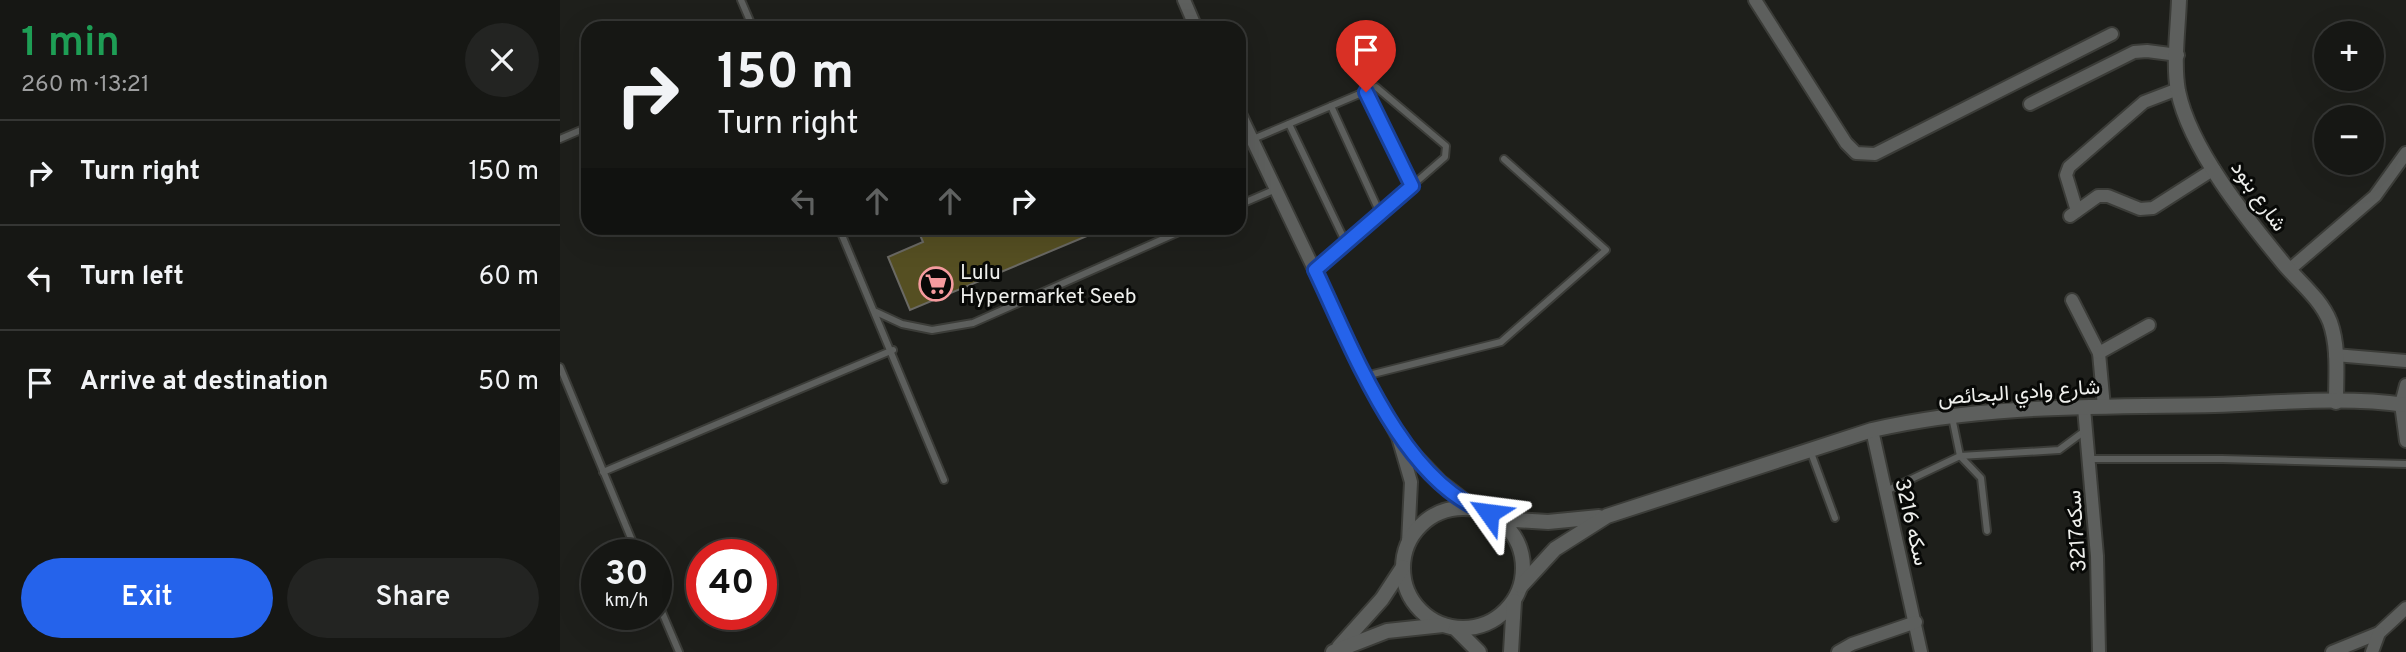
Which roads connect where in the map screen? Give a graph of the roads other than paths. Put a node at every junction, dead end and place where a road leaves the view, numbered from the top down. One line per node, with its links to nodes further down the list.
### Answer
1 (741, 0): 5 (lane)
2 (1184, 0): 6 (street)
3 (1755, 0): 7 (street)
4 (2179, 0): 8 (street, شارع بنود)
5 (750, 21)
6 (1193, 21)
7 (2112, 34)
8 (2178, 55): 9 (street, شارع بنود); 11 (street)
9 (2178, 89): 20 (street, شارع بنود); 20 (street)
10 (1366, 92): 12 (lane); 21 (lane); 21 (lane)
11 (2030, 104)
12 (1331, 106): 13 (lane); 24 (lane)
13 (1289, 124): 17 (lane); 27 (lane)
14 (1246, 126): 17 (street)
15 (581, 130): 16 (lane)
16 (560, 139)
17 (1253, 139): 22 (street)
18 (2406, 153): 29 (street)
19 (1504, 159): 38 (lane)
20 (2214, 169): 29 (street, شارع بنود)
21 (1412, 186): 24 (lane)
22 (1277, 188): 23 (lane); 28 (street)
23 (1246, 202)
24 (1380, 213): 27 (lane)
25 (842, 235): 31 (lane)
26 (1172, 235): 31 (lane)
27 (1346, 243): 28 (lane)
28 (1315, 270): 38 (street)
29 (2289, 270): 35 (street, شارع بنود)
30 (2072, 300): 34 (street)
31 (876, 312): 33 (lane)
32 (2149, 325): 34 (street)
33 (893, 350): 53 (lane); 54 (lane)
34 (2099, 353): 42 (street)
35 (2335, 355): 36 (street); 40 (street, شارع بنود)
36 (2406, 361)
37 (560, 368): 53 (lane)
38 (1365, 376): 47 (street)
39 (2406, 385): 41 (street)
40 (2336, 402): 41 (street, شارع وادي البحائص); 42 (street, شارع وادي البحائص)
41 (2403, 404): 48 (street)
42 (2104, 407): 43 (street, شارع وادي البحائص)
43 (2084, 408): 44 (street, شارع وادي البحائص); 45 (street, سكه3217)
44 (1951, 416): 46 (street, شارع وادي البحائص); 50 (lane)
45 (2086, 429): 50 (lane); 51 (street, سكه3217)
46 (1872, 430): 49 (street, شارع وادي البحائص); 55 (street, سكه 3216)
47 (1398, 437): 56 (street); 62 (street)
48 (2406, 441)
49 (1810, 450): 57 (street, شارع وادي البحائص); 58 (lane)
50 (1960, 456): 55 (lane); 60 (lane)
51 (2090, 459): 52 (lane); 76 (street, سكه3217)
52 (2406, 464)
53 (603, 472): 61 (lane)
54 (944, 480)
55 (1886, 491): 66 (street, سكه 3216)
56 (1478, 510): 59 (street); 62 (street)
57 (1607, 516): 59 (street); 64 (street)
58 (1835, 518)
59 (1499, 519): 64 (street)
60 (1987, 531)
61 (631, 539)
62 (1408, 543): 63 (street)
63 (1403, 567): 67 (street); 70 (street)
64 (1518, 593): 67 (street); 73 (street)
65 (2406, 608): 69 (street)
66 (1916, 622): 74 (street); 75 (street, سكه 3216)
67 (1449, 626): 70 (street); 72 (street)
68 (670, 630): 71 (lane)
69 (2379, 633): 77 (street); 78 (street)
70 (1334, 651)
71 (679, 652)
72 (1479, 652)
73 (1511, 652)
74 (1838, 652)
75 (1921, 652)
76 (2099, 652)
77 (2332, 652)
78 (2372, 652)

